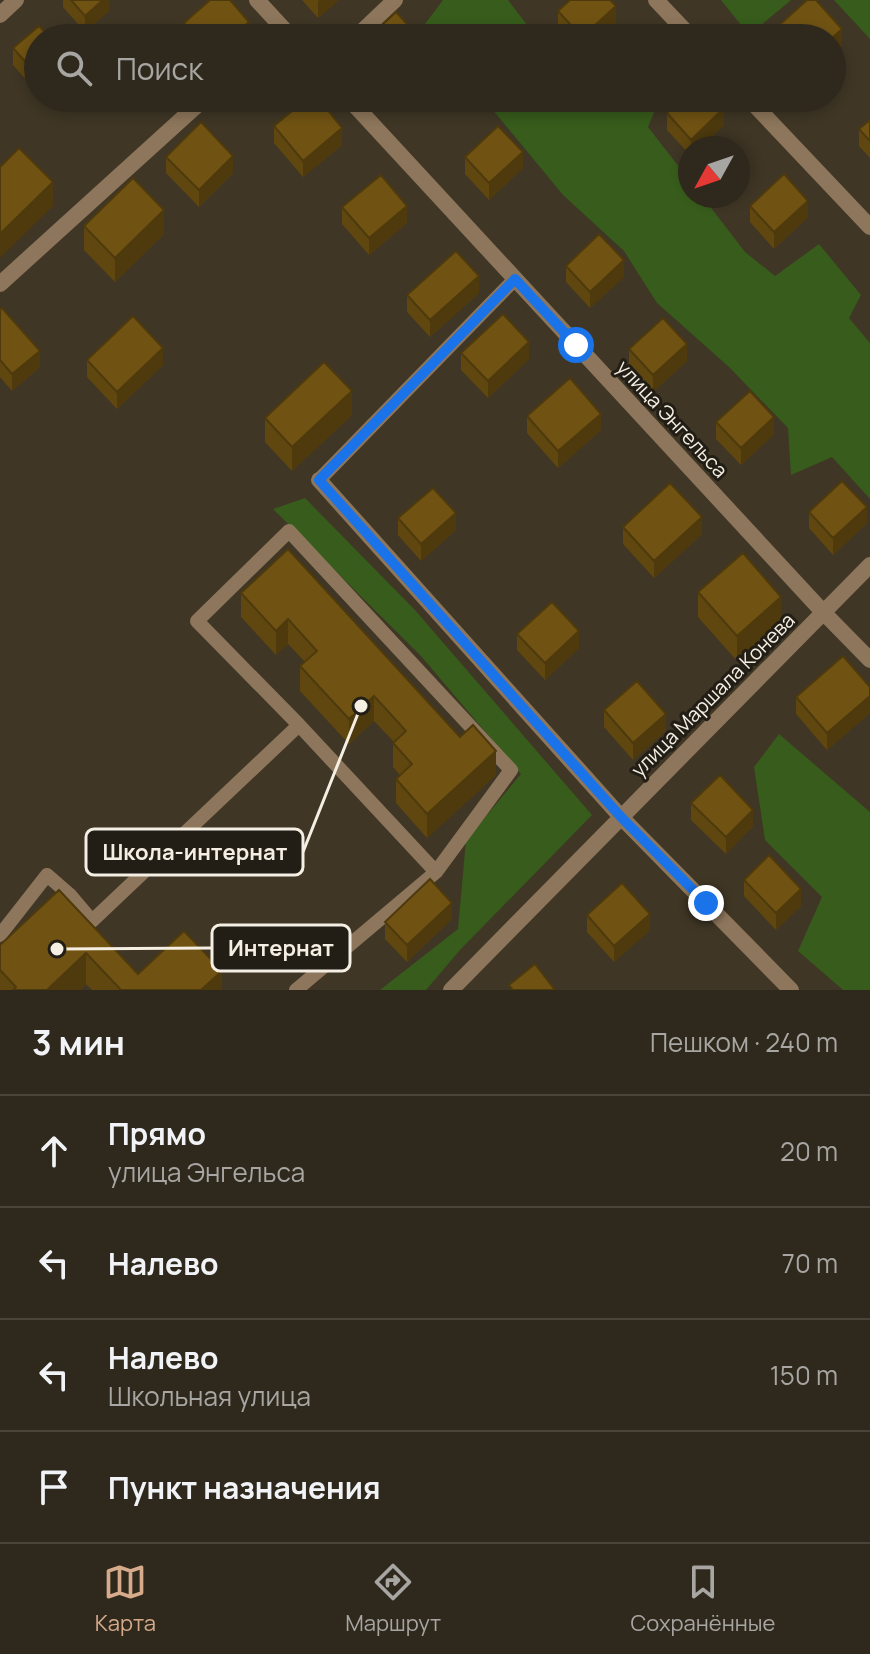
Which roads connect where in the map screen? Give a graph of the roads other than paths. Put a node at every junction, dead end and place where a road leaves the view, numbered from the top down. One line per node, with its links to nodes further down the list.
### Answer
1 (16, 0): 5 (street)
2 (257, 0): 6 (street)
3 (395, 0): 7 (street)
4 (656, 0): 8 (street)
5 (0, 15)
6 (274, 24)
7 (370, 24)
8 (679, 24)
9 (190, 112): 14 (street)
10 (361, 112): 13 (street, улица Энгельса)
11 (761, 112): 12 (street)
12 (870, 227)
13 (515, 279): 15 (lane); 17 (street, улица Энгельса)
14 (0, 284)
15 (319, 480): 20 (street)
16 (870, 565): 17 (street, улица Маршала Конева)
17 (823, 612): 18 (street, улица Энгельса); 20 (street, улица Маршала Конева)
18 (870, 660)
19 (299, 725): 21 (lane); 21 (lane); 22 (lane)
20 (621, 817): 24 (street, улица Маршала Конева); 25 (street)
21 (436, 872): 23 (lane)
22 (0, 935)
23 (296, 990)
24 (451, 990)
25 (791, 990)

